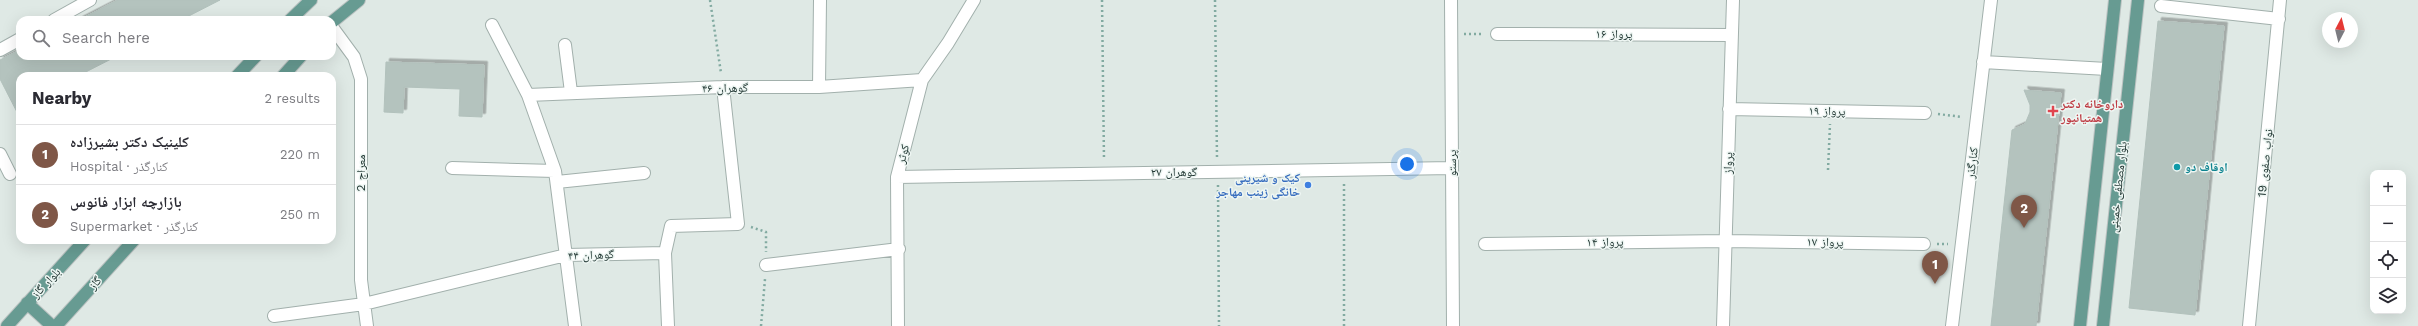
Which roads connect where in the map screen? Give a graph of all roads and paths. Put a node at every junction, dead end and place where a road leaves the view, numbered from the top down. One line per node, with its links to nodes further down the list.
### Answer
1 (90, 0): 16 (street)
2 (311, 0): 17 (main road)
3 (359, 0): 18 (main road)
4 (710, 0): 35 (path)
5 (820, 0): 36 (street)
6 (974, 0): 34 (street, کوثر)
7 (1102, 0): 50 (path)
8 (1215, 0): 48 (path)
9 (1451, 0): 22 (street, پرستو)
10 (1732, 0): 24 (street, پرواز)
11 (1991, 0): 30 (street, کنارگذر)
12 (2115, 0): 31 (main road, بلوار مصطفی خمینی)
13 (2138, 0): 82 (main road, بلوار مصطفی خمینی)
14 (2280, 0): 19 (street, نواب صفوی 19)
15 (2161, 6): 19 (street)
16 (61, 16)
17 (294, 16)
18 (336, 19)
19 (2279, 19): 83 (street, نواب صفوی 19)
20 (492, 25): 38 (street)
21 (336, 33): 66 (street, معراج 2)
22 (1452, 34): 23 (path); 45 (street, پرستو)
23 (1497, 34): 24 (street, پرواز ۱۶)
24 (1732, 35): 39 (street, پرواز)
25 (16, 40): 27 (street)
26 (565, 45): 37 (street)
27 (0, 50)
28 (252, 60): 32 (main road)
29 (297, 60): 33 (main road)
30 (1983, 62): 31 (street); 42 (street, کنارگذر)
31 (2107, 69): 81 (main road, بلوار مصطفی خمینی)
32 (241, 72)
33 (287, 72)
34 (922, 80): 36 (street, گوهران ۴۶); 53 (street, کوثر)
35 (723, 87): 36 (street, گوهران ۴۶); 37 (street, گوهران ۴۶); 54 (street)
36 (819, 87)
37 (571, 92): 38 (street, گوهران ۴۶)
38 (528, 95): 52 (street)
39 (1729, 109): 40 (street, پرواز ۱۹); 55 (street, پرواز)
40 (1830, 111): 41 (street, پرواز ۱۹); 47 (path)
41 (1925, 113): 42 (path)
42 (1977, 118): 60 (street, کنارگذر)
43 (0, 154): 51 (street)
44 (452, 168): 52 (street)
45 (1452, 168): 46 (street, گوهران ۲۷); 78 (street, پرستو)
46 (1344, 170): 48 (street, گوهران ۲۷); 77 (path)
47 (1828, 170)
48 (1218, 172): 50 (street, گوهران ۲۷); 76 (path)
49 (644, 173): 52 (street)
50 (1104, 173): 53 (street, گوهران ۲۷)
51 (10, 174)
52 (556, 177): 63 (street)
53 (897, 177): 61 (street, کوثر)
54 (738, 224): 62 (street); 64 (path)
55 (1726, 241): 58 (street, پرواز ۱۴); 59 (street, پرواز ۱۷); 79 (street, پرواز)
56 (81, 244): 65 (main road, بلوار گاز)
57 (130, 244): 70 (main road, گاز)
58 (1485, 244)
59 (1924, 244): 60 (path)
60 (1962, 244): 80 (street, کنارگذر)
61 (899, 249): 64 (street); 75 (street, کوثر)
62 (665, 253): 63 (street, گوهران ۴۴); 73 (street)
63 (566, 255): 66 (street, گوهران ۴۴); 72 (street)
64 (766, 265): 74 (path)
65 (27, 303): 68 (main road, بلوار گاز); 69 (main road)
66 (364, 304): 67 (street, گوهران ۴۴); 71 (street, معراج 2)
67 (274, 316)
68 (7, 326)
69 (52, 326)
70 (56, 326)
71 (367, 326)
72 (575, 326)
73 (668, 326)
74 (761, 326)
75 (898, 326)
76 (1219, 326)
77 (1344, 326)
78 (1453, 326)
79 (1723, 326)
80 (1952, 326)
81 (2080, 326)
82 (2103, 326)
83 (2249, 326)

